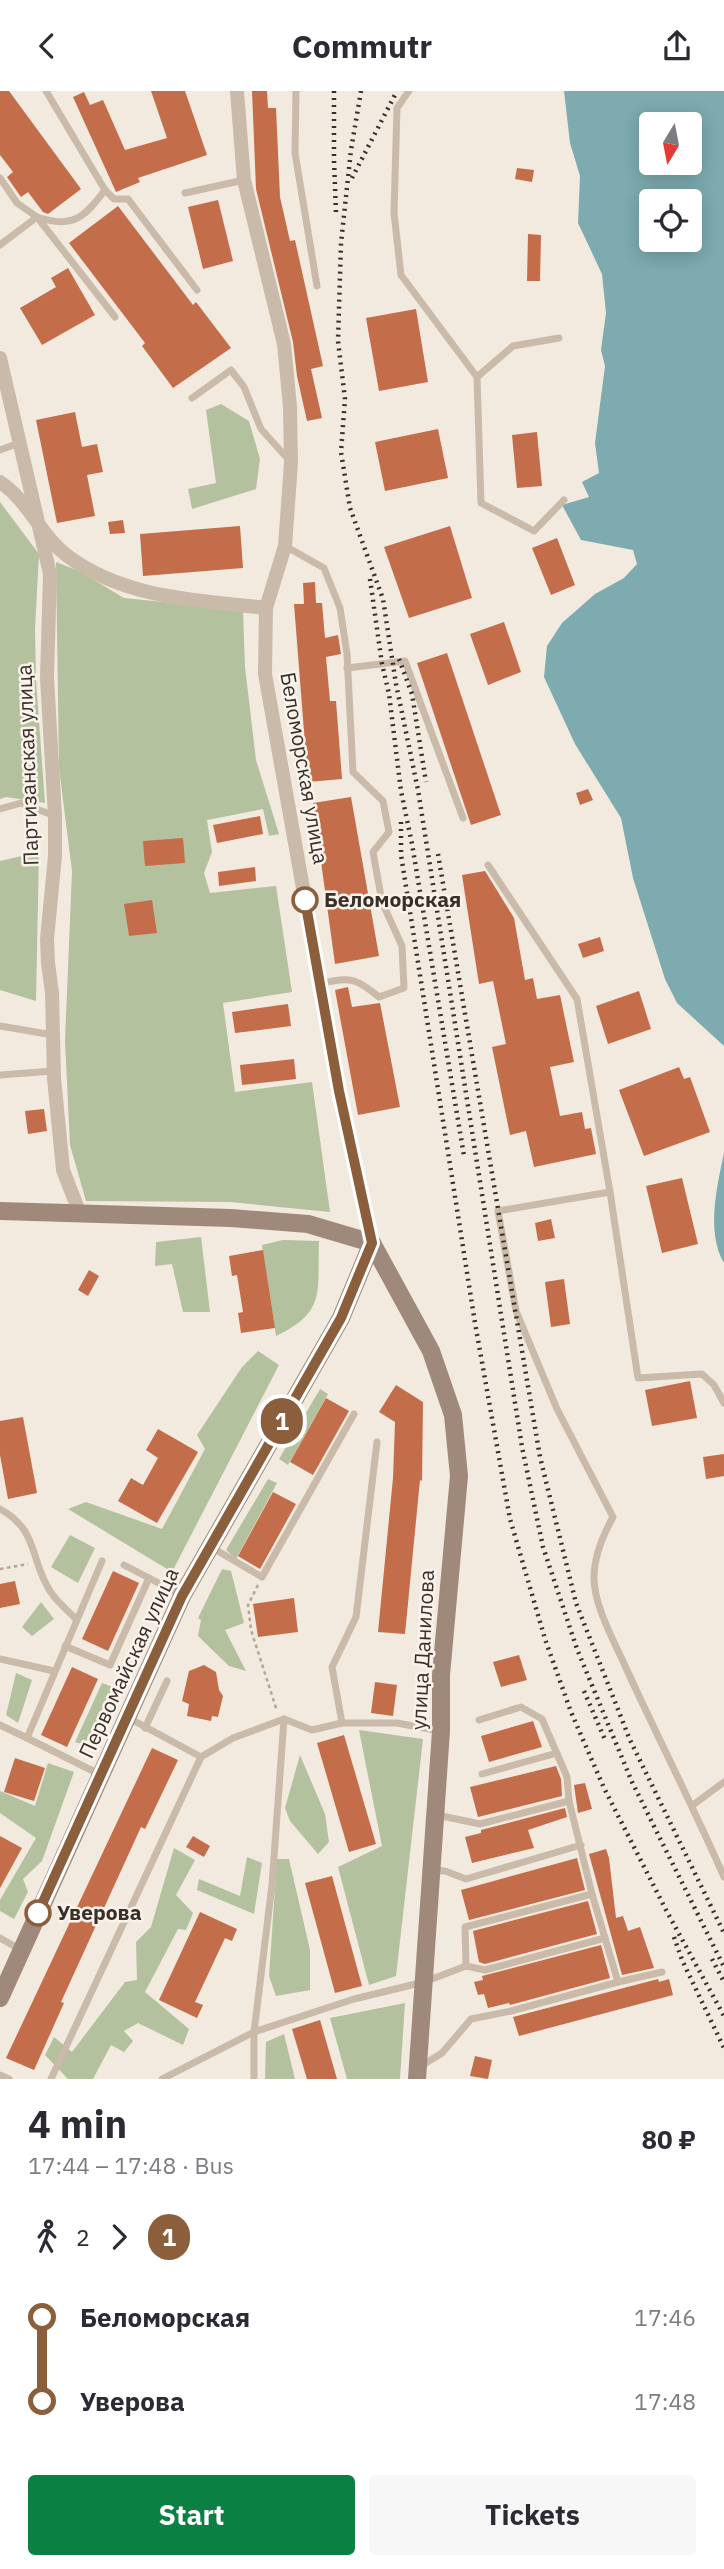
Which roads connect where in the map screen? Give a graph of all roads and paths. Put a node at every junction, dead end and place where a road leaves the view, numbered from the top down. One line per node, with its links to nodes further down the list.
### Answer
1 (46, 91): 7 (lane)
2 (237, 91): 6 (street, Беломорская улица)
3 (296, 91): 11 (lane)
4 (409, 91): 16 (lane)
5 (0, 178): 9 (lane)
6 (244, 180): 8 (lane); 20 (street, Беломорская улица)
7 (106, 190): 9 (lane); 12 (lane)
8 (185, 193)
9 (37, 217): 10 (lane); 13 (lane)
10 (0, 245)
11 (317, 286)
12 (197, 290)
13 (115, 317)
14 (559, 338): 16 (lane)
15 (0, 358): 18 (street, Партизанская улица)
16 (477, 377): 22 (lane)
17 (192, 398): 20 (lane)
18 (20, 443): 19 (lane); 23 (street, Партизанская улица)
19 (0, 450)
20 (291, 463): 24 (street, Беломорская улица)
21 (0, 482): 23 (street)
22 (564, 500)
23 (41, 529): 25 (street); 28 (street, Партизанская улица)
24 (285, 546): 25 (street, Беломорская улица); 26 (lane)
25 (266, 608): 31 (street, Беломорская улица)
26 (347, 668): 29 (lane); 31 (lane)
27 (0, 809): 28 (lane)
28 (55, 815): 33 (street, Партизанская улица)
29 (463, 818)
30 (488, 865): 36 (lane)
31 (320, 984): 39 (street, Беломорская улица)
32 (0, 1026): 33 (lane)
33 (53, 1035): 34 (street, Партизанская улица)
34 (54, 1071): 35 (lane); 38 (street, Партизанская улица)
35 (0, 1075)
36 (610, 1192): 40 (lane); 71 (lane)
37 (0, 1211): 38 (main road)
38 (80, 1214): 39 (main road)
39 (372, 1243): 44 (main road, Первомайская улица); 63 (main road, улица Данилова)
40 (724, 1403)
41 (354, 1414): 49 (lane)
42 (377, 1442): 60 (lane)
43 (0, 1509): 46 (lane)
44 (211, 1546): 49 (lane); 51 (main road, Первомайская улица)
45 (102, 1561): 52 (lane)
46 (38, 1562): 48 (path); 52 (lane)
47 (124, 1565): 50 (lane)
48 (0, 1569)
49 (262, 1577): 58 (path)
50 (149, 1578): 51 (lane); 53 (lane)
51 (182, 1596): 57 (main road, Первомайская улица)
52 (76, 1619): 53 (lane)
53 (65, 1646): 55 (lane)
54 (0, 1659): 55 (lane)
55 (54, 1671): 64 (lane)
56 (167, 1682): 62 (lane)
57 (127, 1717): 62 (lane); 68 (main road, Первомайская улица)
58 (282, 1720): 60 (lane); 66 (lane); 85 (lane)
59 (480, 1720): 65 (lane)
60 (342, 1723): 63 (lane)
61 (0, 1725): 64 (lane)
62 (145, 1728): 66 (lane)
63 (441, 1731): 72 (main road, улица Данилова)
64 (27, 1738): 68 (lane)
65 (557, 1753): 67 (lane); 70 (lane)
66 (201, 1757): 89 (lane)
67 (482, 1774)
68 (101, 1775): 79 (main road, Первомайская улица)
69 (724, 1782): 71 (lane)
70 (569, 1801): 72 (lane); 73 (lane)
71 (693, 1805): 75 (lane)
72 (435, 1814): 74 (main road, улица Данилова)
73 (581, 1845): 74 (lane); 76 (lane)
74 (431, 1870): 82 (main road, улица Данилова)
75 (724, 1877)
76 (592, 1894): 78 (lane); 80 (lane)
77 (0, 1938): 79 (lane)
78 (605, 1938): 80 (lane); 83 (lane)
79 (21, 1950): 84 (main road, Первомайская улица)
80 (466, 1966): 82 (lane)
81 (662, 1972): 83 (lane)
82 (424, 1982): 85 (lane); 86 (main road, улица Данилова)
83 (618, 1982): 86 (lane)
84 (0, 1998)
85 (254, 2032): 90 (lane); 91 (lane)
86 (417, 2074)
87 (0, 2075): 88 (lane)
88 (9, 2079)
89 (51, 2079)
90 (162, 2079)
91 (254, 2079)

